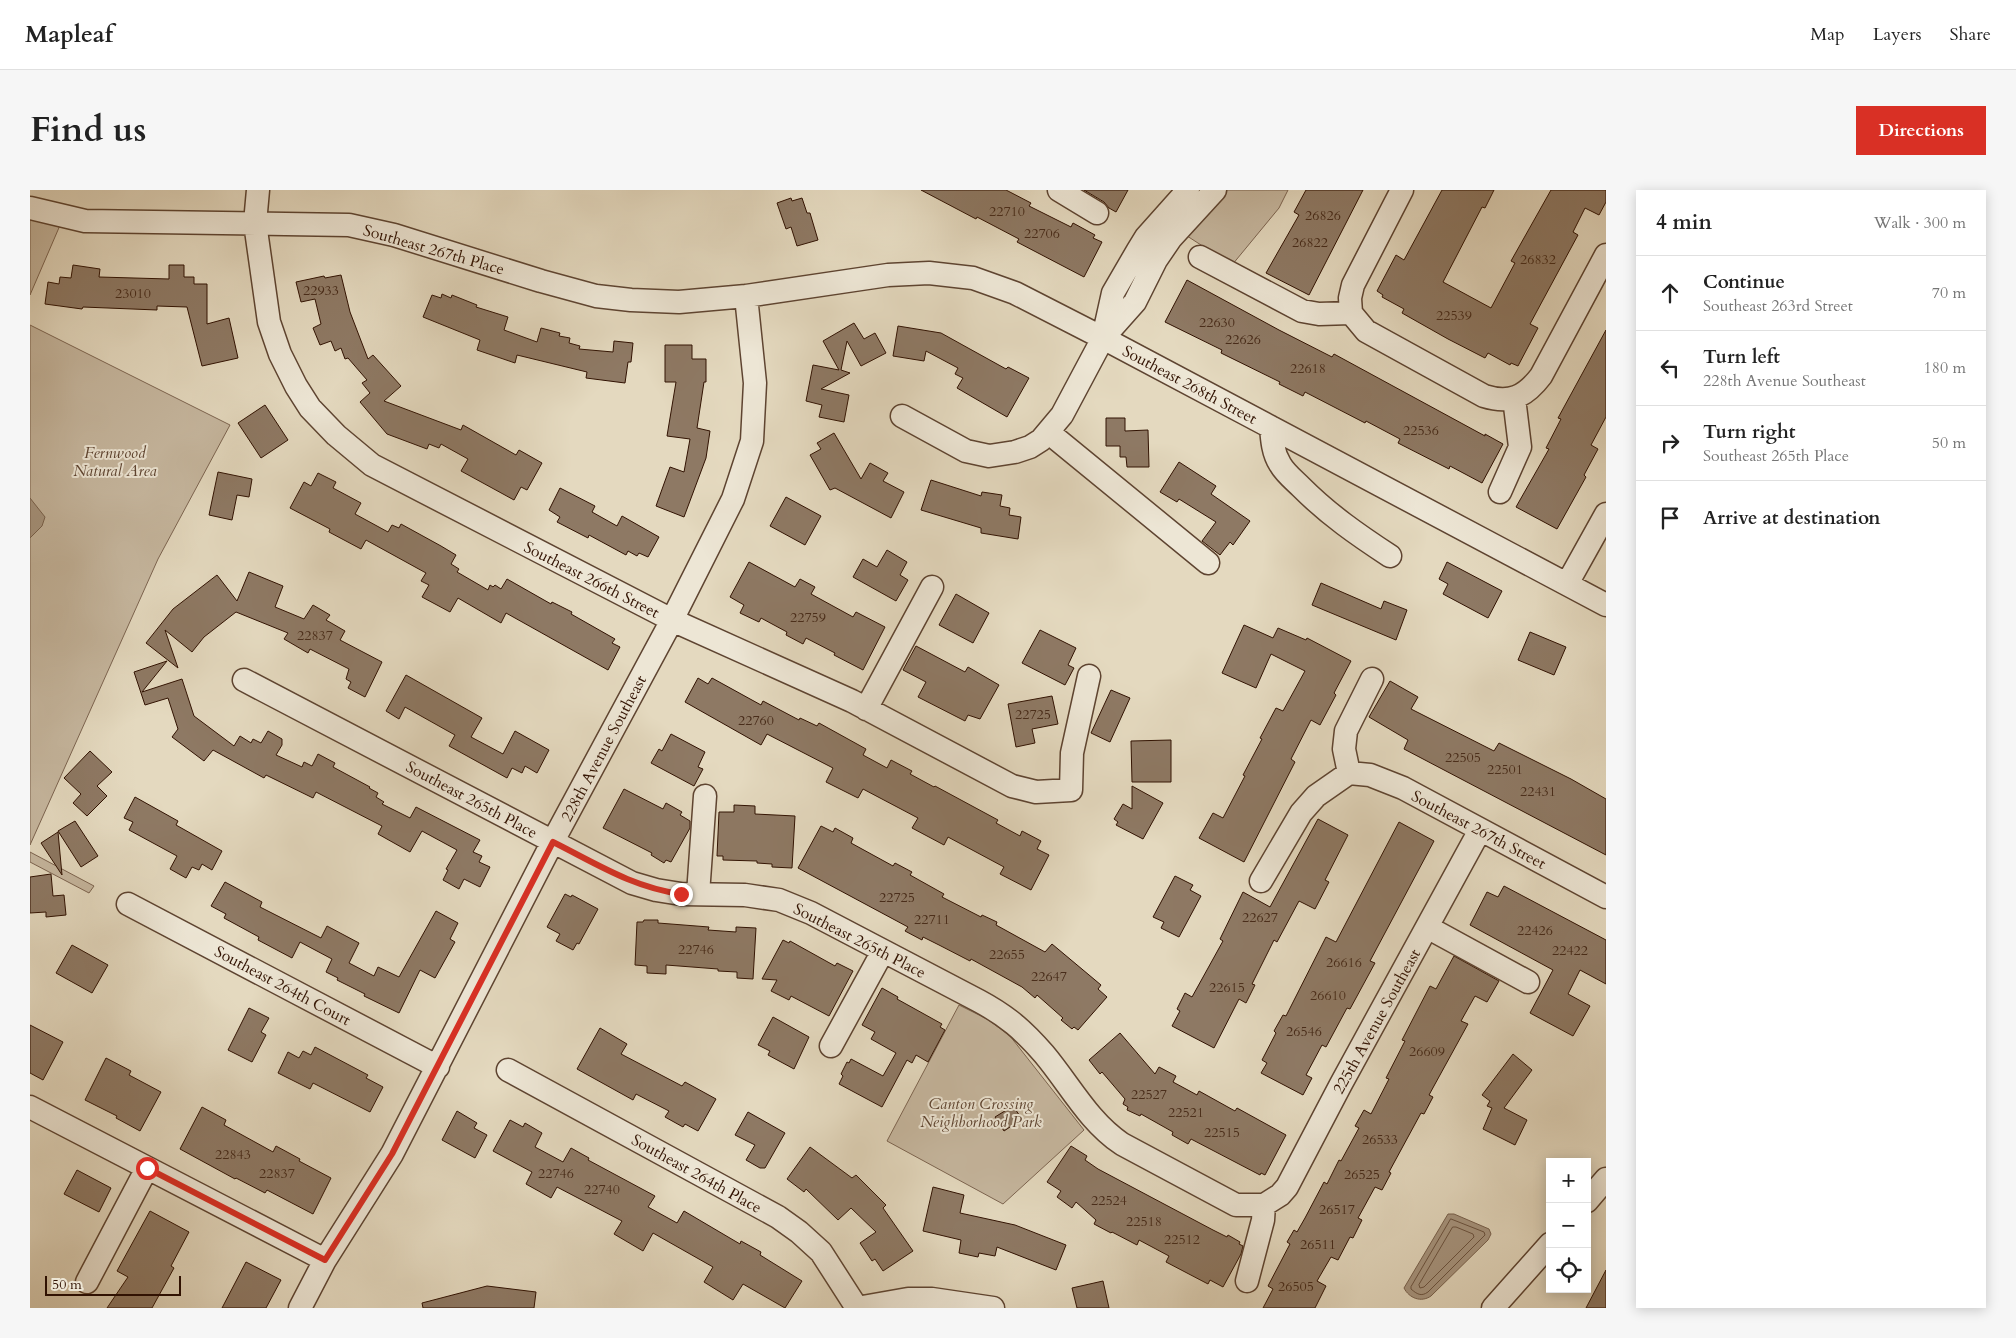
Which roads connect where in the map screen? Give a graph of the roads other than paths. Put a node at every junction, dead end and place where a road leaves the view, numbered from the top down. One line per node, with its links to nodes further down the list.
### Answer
1 (258, 190): 8 (street, Southeast 266th Street)
2 (1059, 190): 7 (street)
3 (1188, 190): 13 (street)
4 (1215, 190): 13 (street)
5 (1402, 190): 12 (street)
6 (30, 208): 8 (street, Southeast 267th Place)
7 (1097, 213)
8 (255, 223): 11 (street, Southeast 267th Place); 25 (street, Southeast 266th Street)
9 (1606, 255): 14 (street)
10 (1200, 258): 12 (street)
11 (746, 296): 13 (street, Southeast 268th Street); 25 (street, 228th Avenue Southeast)
12 (1351, 313): 14 (street)
13 (1103, 338): 16 (street, Southeast 268th Street); 17 (street)
14 (1514, 398): 18 (street)
15 (902, 416): 17 (street)
16 (1271, 427): 20 (street); 22 (street, Southeast 268th Street)
17 (1048, 432): 21 (street)
18 (1500, 492)
19 (1606, 514): 22 (street)
20 (1390, 556)
21 (1208, 563)
22 (1567, 584): 24 (street, Southeast 268th Street)
23 (932, 587): 29 (street)
24 (1606, 605)
25 (672, 620): 29 (street, Southeast 266th Street); 33 (street, 228th Avenue Southeast)
26 (1089, 676): 29 (street, Southeast 266th Street)
27 (1372, 679): 30 (street)
28 (244, 680): 33 (street, Southeast 265th Place)
29 (866, 709)
30 (1348, 773): 32 (street, Southeast 267th Street); 34 (street)
31 (705, 796): 35 (street)
32 (1480, 830): 36 (street, Southeast 267th Street); 38 (street, 225th Avenue Southeast)
33 (553, 842): 35 (street, Southeast 265th Place); 42 (street, 228th Avenue Southeast)
34 (1261, 881)
35 (698, 894): 39 (street, Southeast 265th Place)
36 (1606, 897)
37 (128, 904): 42 (street, Southeast 264th Court)
38 (1427, 927): 40 (street); 48 (street, 225th Avenue Southeast)
39 (883, 951): 41 (street); 48 (street, Southeast 265th Place)
40 (1528, 982)
41 (831, 1046)
42 (438, 1066): 50 (street, 228th Avenue Southeast)
43 (508, 1070): 54 (street, Southeast 264th Place)
44 (30, 1107): 45 (street)
45 (147, 1168): 50 (street); 52 (street)
46 (1606, 1179): 47 (street)
47 (1591, 1196)
48 (1264, 1205): 51 (street)
49 (1546, 1248): 56 (street)
50 (325, 1260): 53 (street, 228th Avenue Southeast)
51 (1247, 1281)
52 (87, 1282)
53 (300, 1308)
54 (858, 1308): 55 (street)
55 (993, 1308)
56 (1493, 1308)

